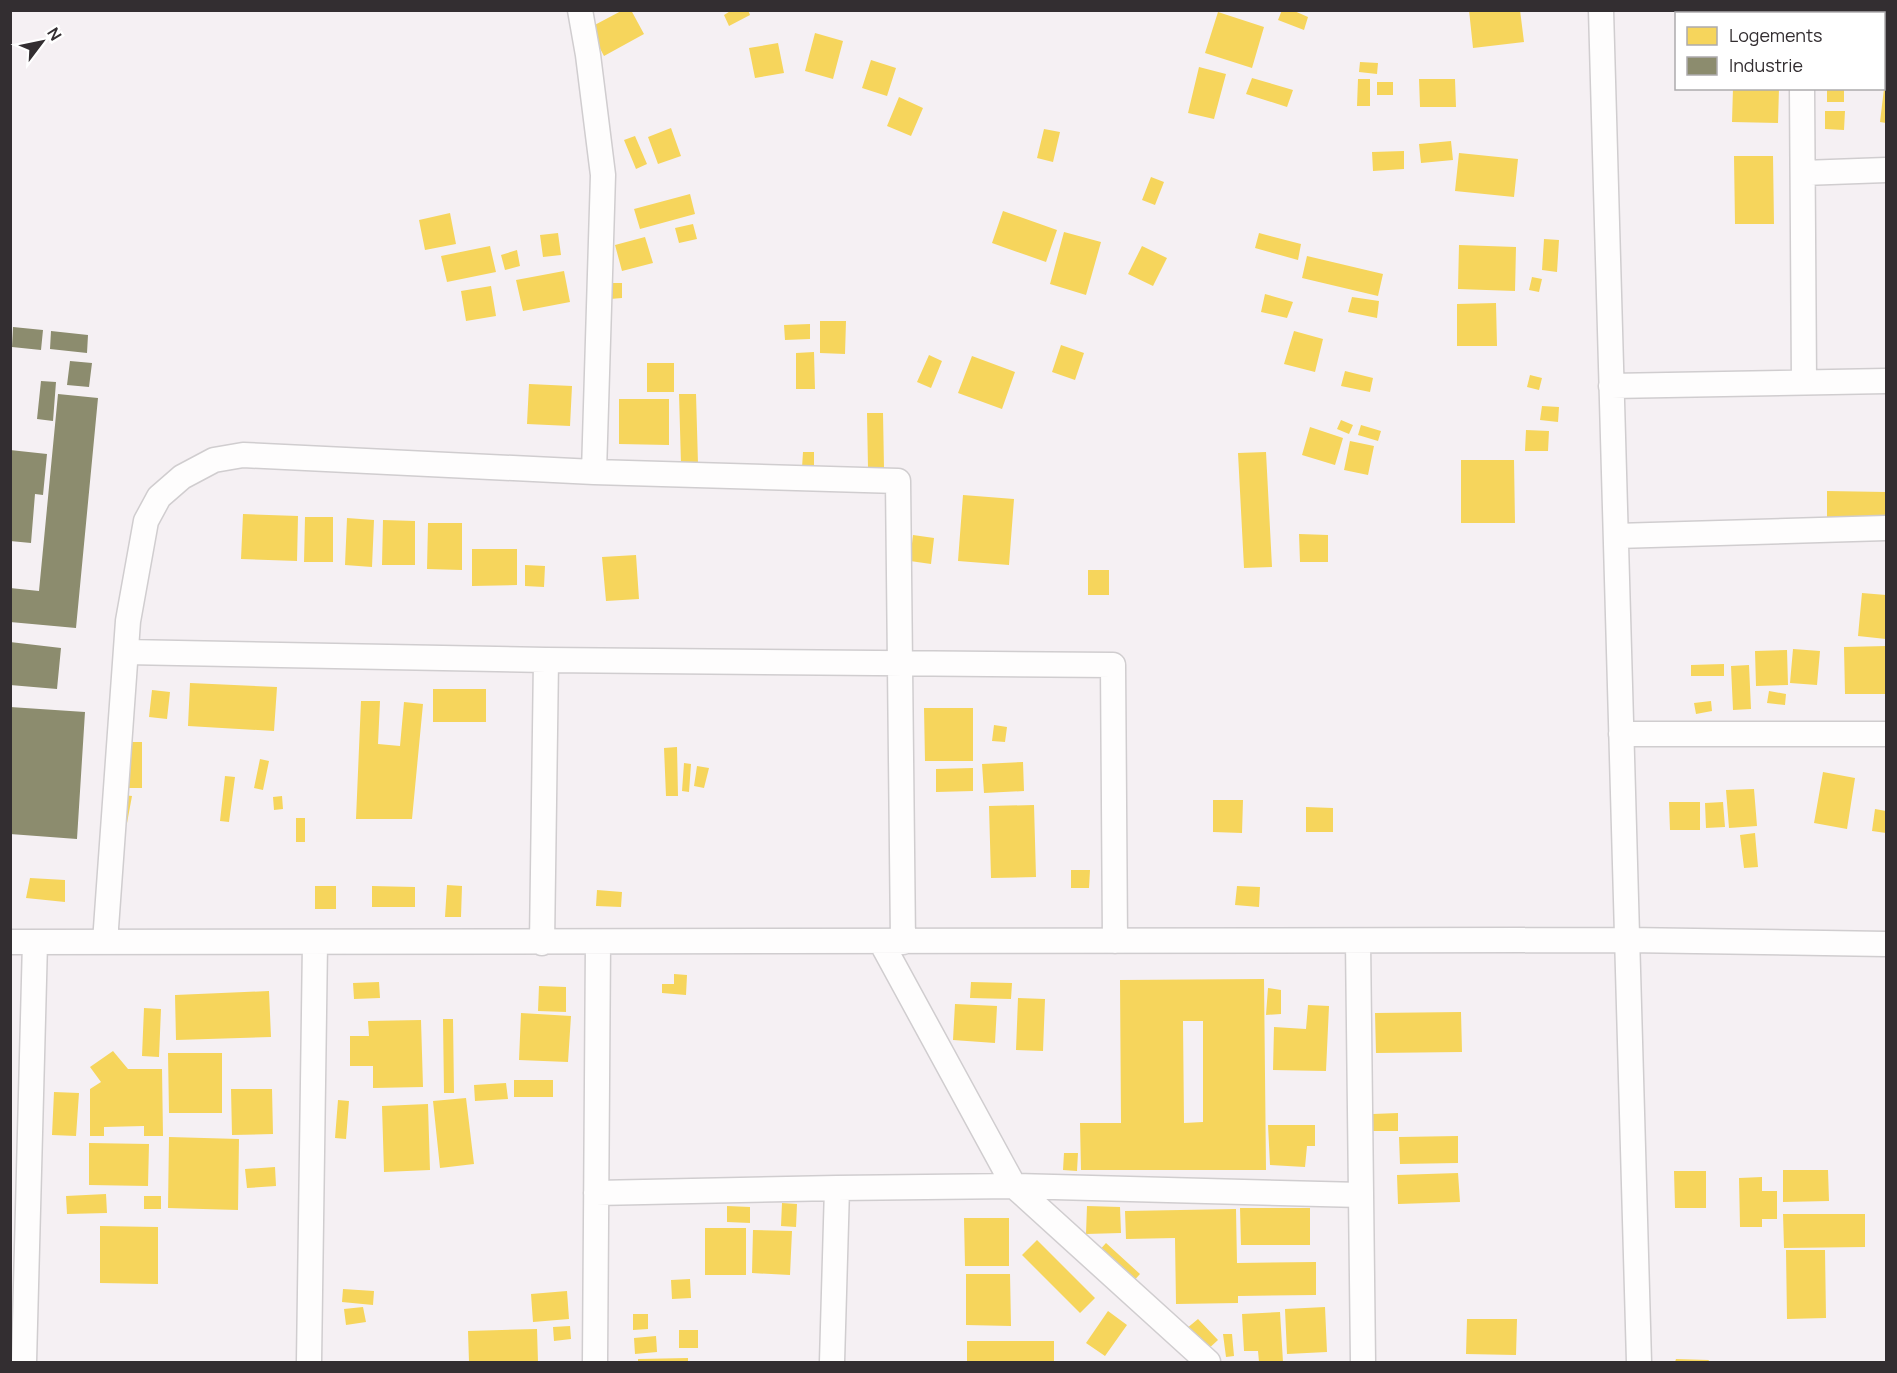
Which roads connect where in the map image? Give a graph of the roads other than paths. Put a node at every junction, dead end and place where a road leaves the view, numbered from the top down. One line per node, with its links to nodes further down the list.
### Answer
1 (580, 10): 9 (street)
2 (1600, 10): 8 (street)
3 (1802, 90): 5 (street)
4 (1887, 170): 5 (street)
5 (1803, 173): 7 (street)
6 (1887, 381): 7 (street)
7 (1804, 382): 8 (street)
8 (1611, 386): 11 (street)
9 (594, 472): 12 (street); 14 (street)
10 (1887, 528): 11 (street)
11 (1616, 536): 15 (street)
12 (126, 652): 13 (street); 22 (street)
13 (546, 660): 14 (street); 26 (street)
14 (900, 663): 18 (street); 24 (street)
15 (1621, 734): 16 (street); 17 (street)
16 (1887, 734)
17 (1627, 940): 19 (street); 27 (street); 38 (street)
18 (1115, 941): 19 (street); 24 (street)
19 (1358, 941): 31 (street)
20 (10, 942): 21 (street)
21 (35, 942): 22 (street); 32 (street)
22 (105, 942): 25 (street)
23 (598, 942): 24 (street); 26 (street); 30 (street)
24 (892, 942): 28 (street)
25 (315, 943): 26 (street); 33 (street)
26 (542, 943)
27 (1887, 944)
28 (1014, 1186): 29 (street); 31 (street); 36 (street)
29 (837, 1188): 30 (street); 35 (street)
30 (596, 1193): 34 (street)
31 (1361, 1195): 37 (street)
32 (24, 1362)
33 (309, 1362)
34 (595, 1362)
35 (832, 1362)
36 (1208, 1362)
37 (1363, 1362)
38 (1639, 1362)

